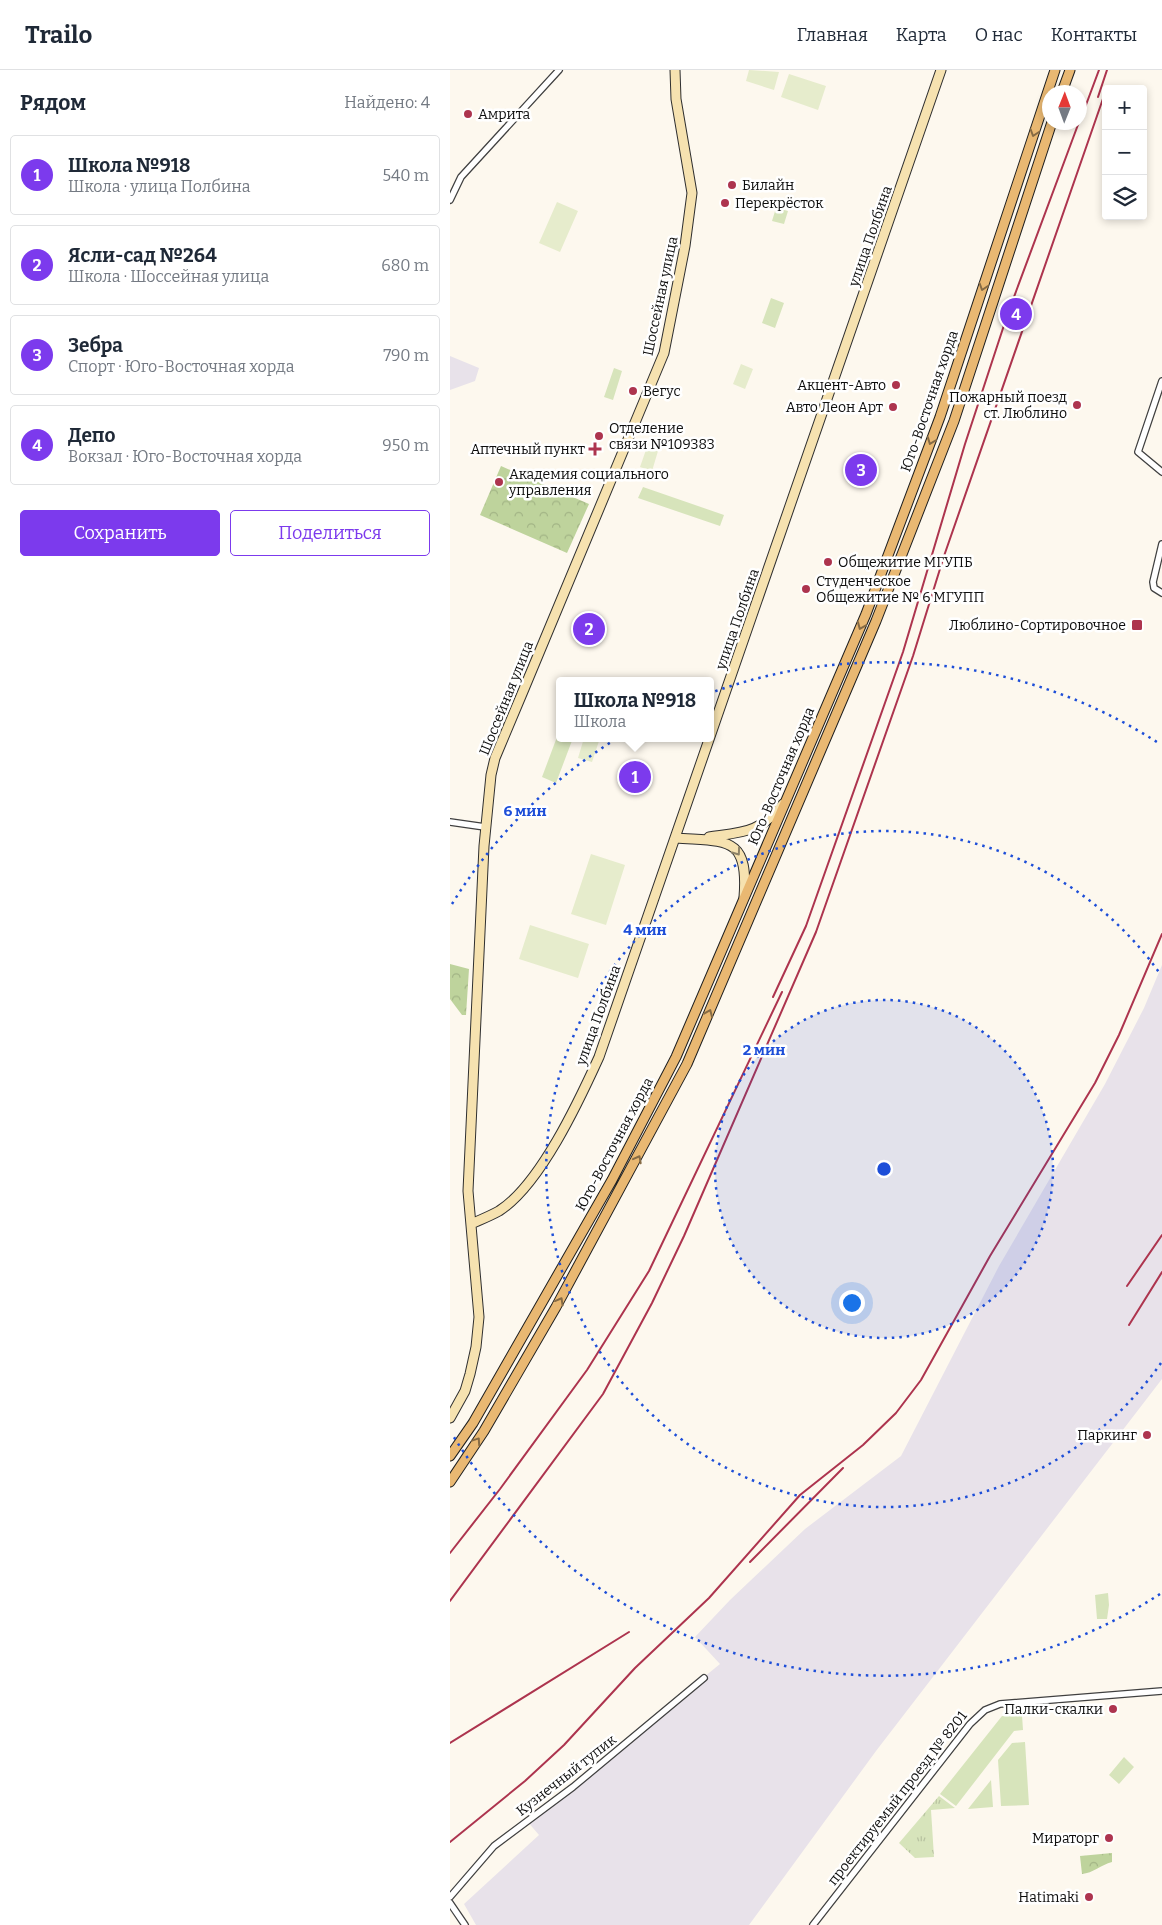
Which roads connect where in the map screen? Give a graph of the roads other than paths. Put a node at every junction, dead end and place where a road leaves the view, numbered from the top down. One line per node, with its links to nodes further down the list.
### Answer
1 (559, 70): 8 (street)
2 (675, 70): 17 (main road, Шоссейная улица)
3 (941, 70): 13 (main road, улица Полбина)
4 (1055, 70): 15 (main road, Юго-Восточная хорда, one-way to 15)
5 (1070, 70): 6 (main road)
6 (1065, 85)
7 (1049, 130): 24 (main road, Юго-Восточная хорда, one-way to 7)
8 (450, 200)
9 (1162, 381): 10 (street)
10 (1162, 472)
11 (1162, 544): 12 (street)
12 (1162, 592)
13 (714, 728)
14 (709, 742): 18 (main road, улица Полбина)
15 (786, 800): 19 (main road); 20 (main road, Юго-Восточная хорда)
16 (450, 822): 17 (street)
17 (485, 827): 21 (main road, Шоссейная улица)
18 (676, 838): 19 (main road); 21 (main road, улица Полбина)
19 (694, 840): 20 (main road, one-way to 20)
20 (744, 897): 23 (main road, Юго-Восточная хорда)
21 (471, 1224): 22 (main road, Шоссейная улица)
22 (450, 1418)
23 (450, 1456)
24 (450, 1482)
25 (704, 1678): 27 (street, Кузнечный тупик)
26 (1162, 1691): 30 (street, проектируемый проезд № 8201)
27 (450, 1897)
28 (450, 1903): 29 (street)
29 (465, 1925)
30 (813, 1925)

